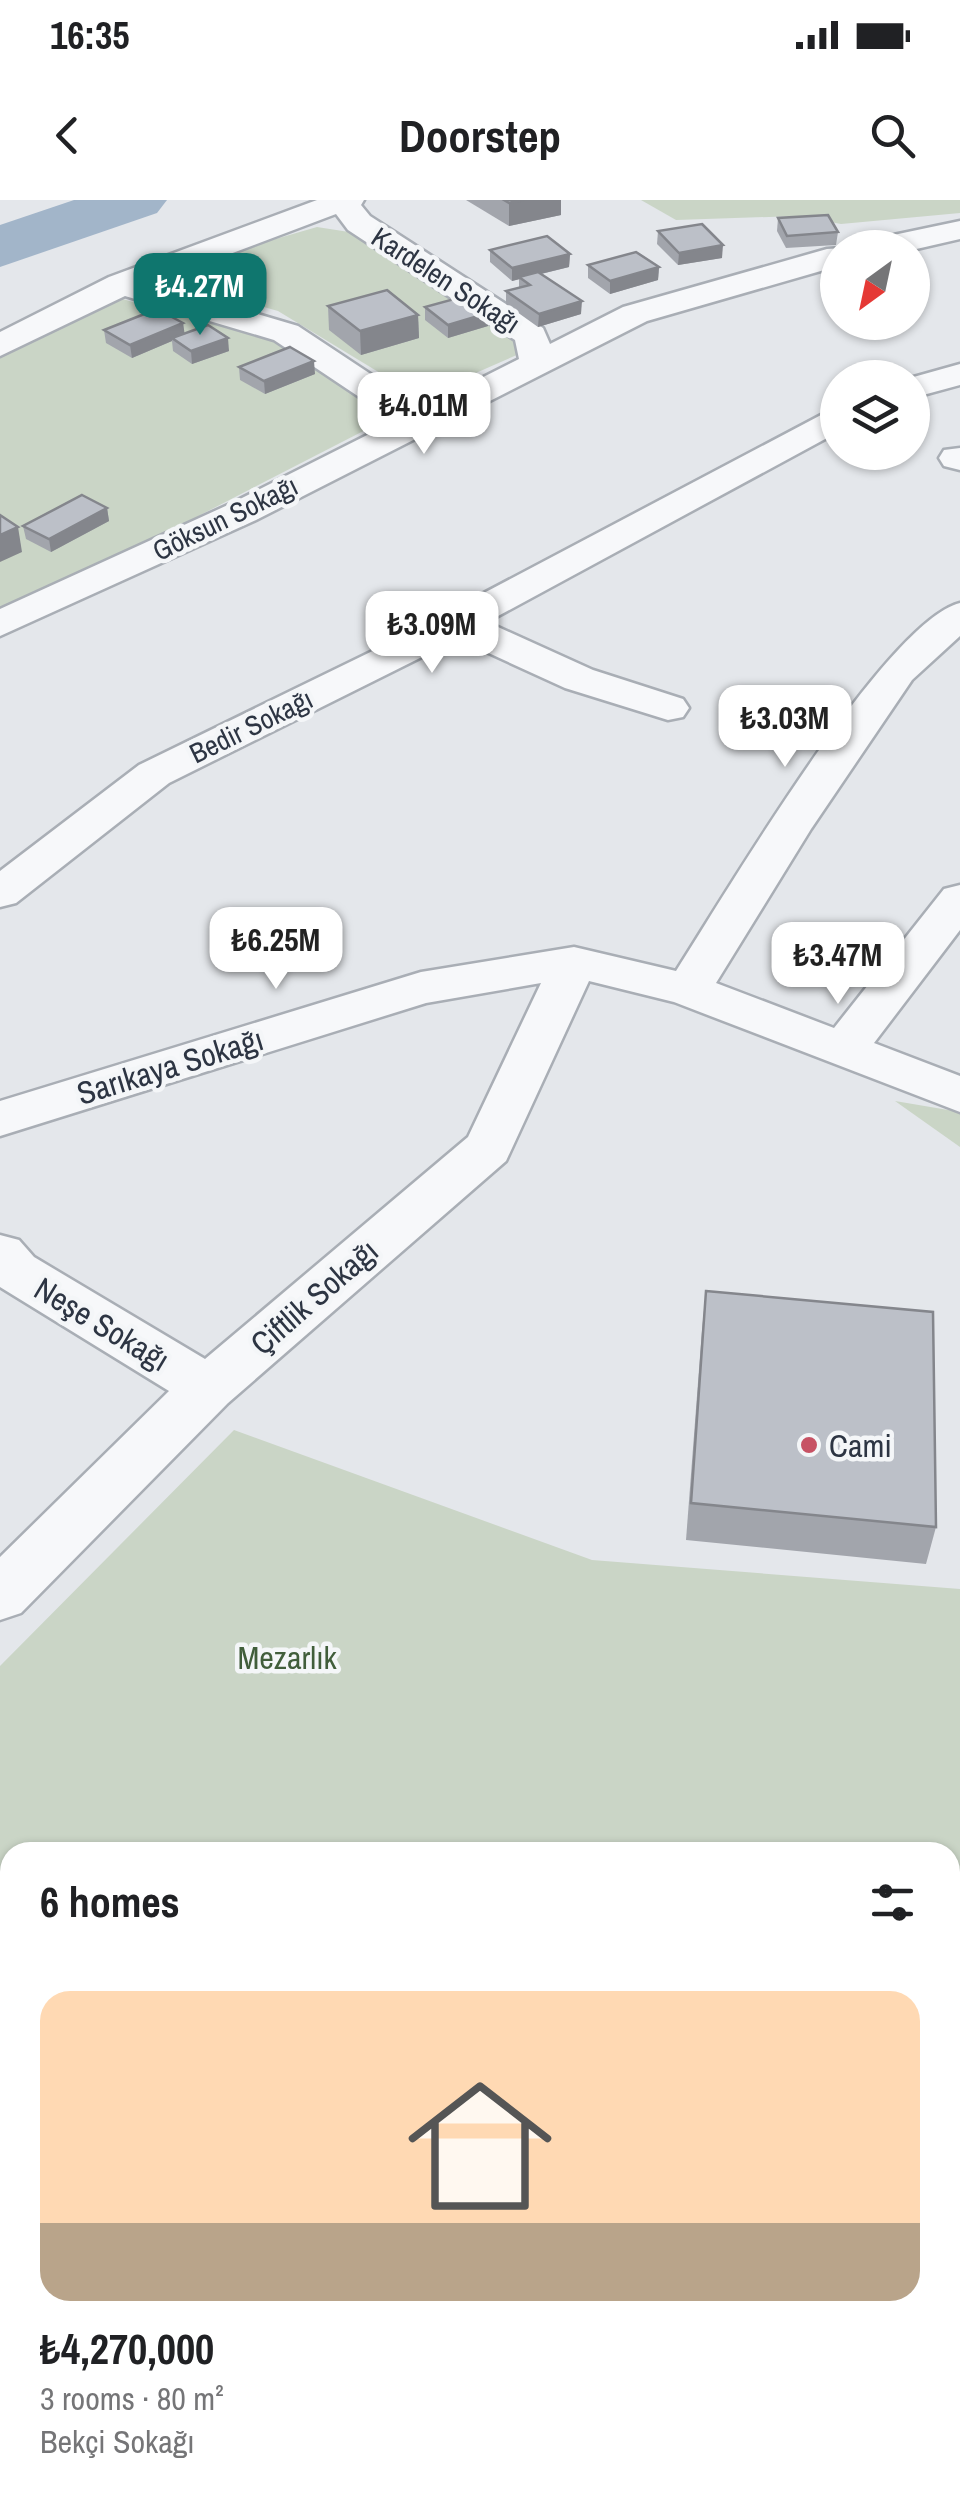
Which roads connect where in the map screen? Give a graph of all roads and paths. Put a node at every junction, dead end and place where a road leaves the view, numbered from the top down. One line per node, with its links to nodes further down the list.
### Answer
1 (294, 200): 7 (street)
2 (346, 201): 6 (street); 9 (street, Kardelen Sokağı)
3 (960, 230): 4 (street)
4 (930, 236)
5 (820, 261): 9 (street, Göksun Sokağı)
6 (121, 284): 8 (street); 12 (street)
7 (0, 316)
8 (0, 346)
9 (537, 363): 12 (street, Göksun Sokağı)
10 (960, 374): 11 (street)
11 (930, 383)
12 (420, 422): 16 (street, Göksun Sokağı)
13 (820, 427): 15 (street, Bedir Sokağı)
14 (960, 615): 21 (street)
15 (456, 623): 17 (street); 18 (street, Bedir Sokağı)
16 (0, 624)
17 (668, 708)
18 (0, 894)
19 (960, 900): 22 (street)
20 (574, 962): 21 (street); 24 (street, Sarıkaya Sokağı); 26 (street, Çiftlik Sokağı)
21 (688, 990): 22 (street)
22 (842, 1051): 23 (street)
23 (948, 1079)
24 (0, 1118)
25 (5, 1268): 26 (street, Neşe Sokağı)
26 (208, 1388): 27 (street, Çiftlik Sokağı)
27 (0, 1596)

